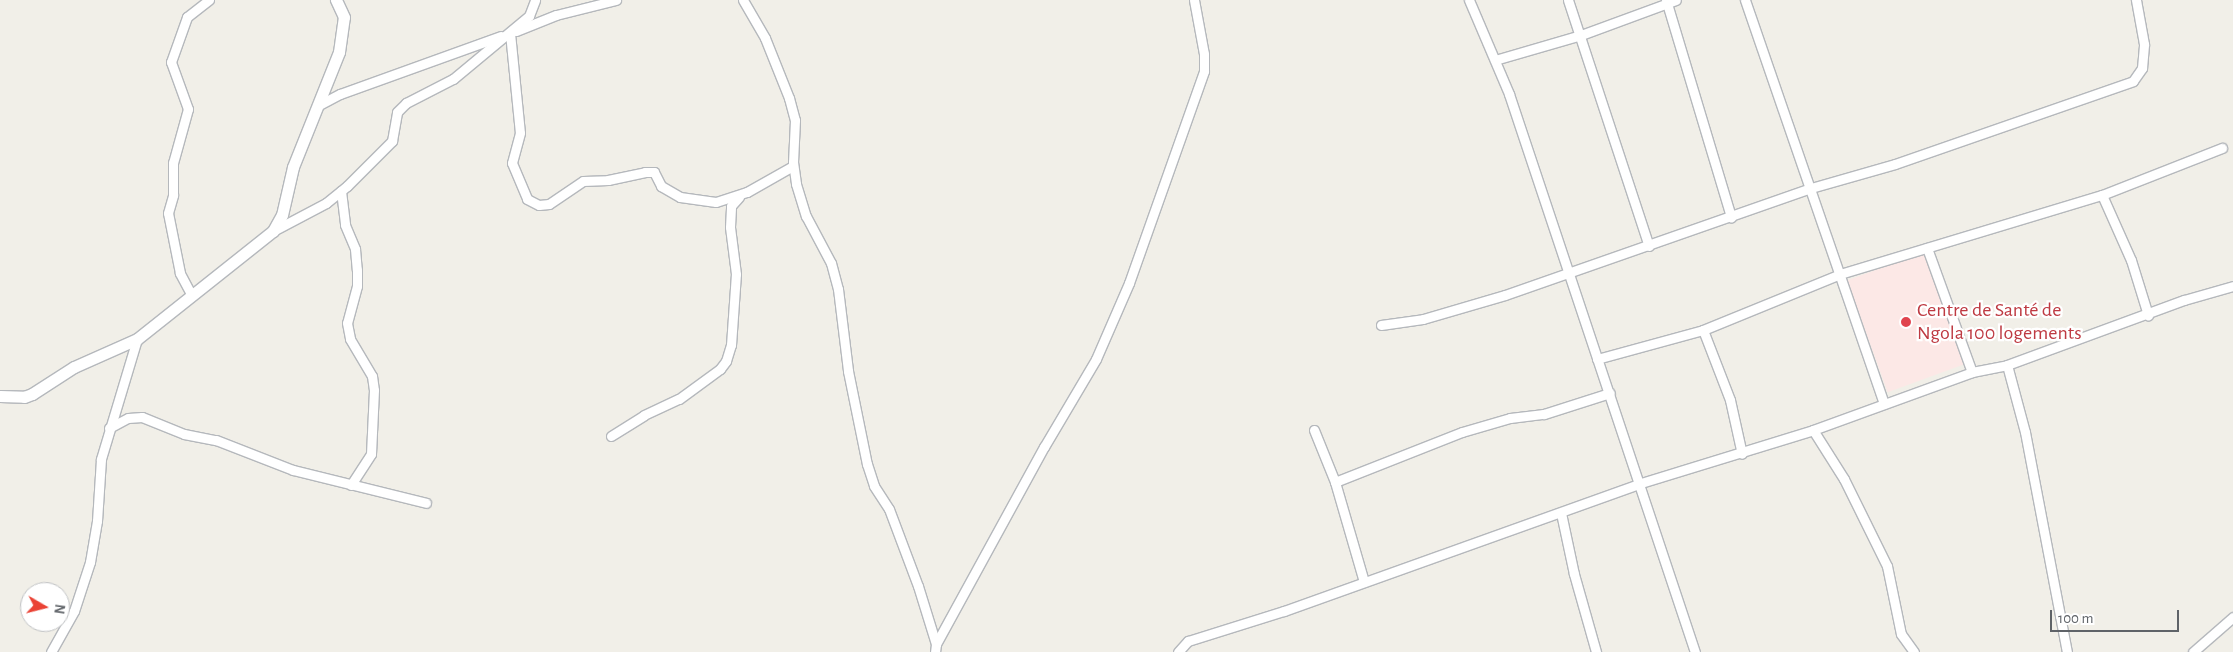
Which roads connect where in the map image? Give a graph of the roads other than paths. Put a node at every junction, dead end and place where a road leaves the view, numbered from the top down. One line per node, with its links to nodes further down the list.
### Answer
1 (209, 0): 29 (street)
2 (336, 0): 15 (street)
3 (535, 0): 12 (street)
4 (616, 0): 12 (street)
5 (743, 0): 17 (street)
6 (1194, 0): 52 (street)
7 (1468, 0): 14 (street)
8 (1568, 0): 13 (street)
9 (1745, 0): 18 (street)
10 (2136, 0): 18 (street)
11 (1669, 1): 13 (street); 22 (street)
12 (510, 33): 15 (street); 19 (street); 20 (street)
13 (1581, 35): 14 (street); 24 (street)
14 (1495, 60): 26 (street)
15 (319, 105): 23 (street)
16 (2222, 148): 21 (street)
17 (793, 166): 20 (street); 52 (street)
18 (1811, 188): 22 (street); 27 (street)
19 (342, 191): 23 (street); 47 (street)
20 (741, 195): 43 (street)
21 (2102, 195): 25 (street); 30 (street)
22 (1731, 217): 24 (street)
23 (273, 231): 29 (street)
24 (1649, 246): 26 (street)
25 (1927, 248): 27 (street); 36 (street)
26 (1570, 273): 31 (street); 34 (street)
27 (1840, 274): 32 (street); 39 (street)
28 (2233, 286): 30 (street)
29 (191, 294): 33 (street)
30 (2148, 315): 35 (street)
31 (1381, 325)
32 (1703, 330): 34 (street); 44 (street)
33 (137, 339): 38 (street); 40 (street)
34 (1597, 359): 37 (street)
35 (2007, 365): 36 (street); 58 (street)
36 (1972, 372): 39 (street)
37 (1610, 393): 45 (street); 46 (street)
38 (0, 396)
39 (1884, 404): 42 (street)
40 (109, 428): 47 (street); 53 (street)
41 (1314, 430): 45 (street)
42 (1813, 430): 44 (street); 57 (street)
43 (611, 436)
44 (1742, 454): 46 (street)
45 (1335, 482): 50 (street)
46 (1638, 484): 49 (street); 56 (street)
47 (350, 485): 48 (street)
48 (426, 503)
49 (1561, 513): 50 (street); 55 (street)
50 (1364, 582): 54 (street)
51 (2233, 617): 59 (street)
52 (936, 648)
53 (51, 652)
54 (1178, 652)
55 (1596, 652)
56 (1695, 652)
57 (1914, 652)
58 (2066, 652)
59 (2193, 652)

